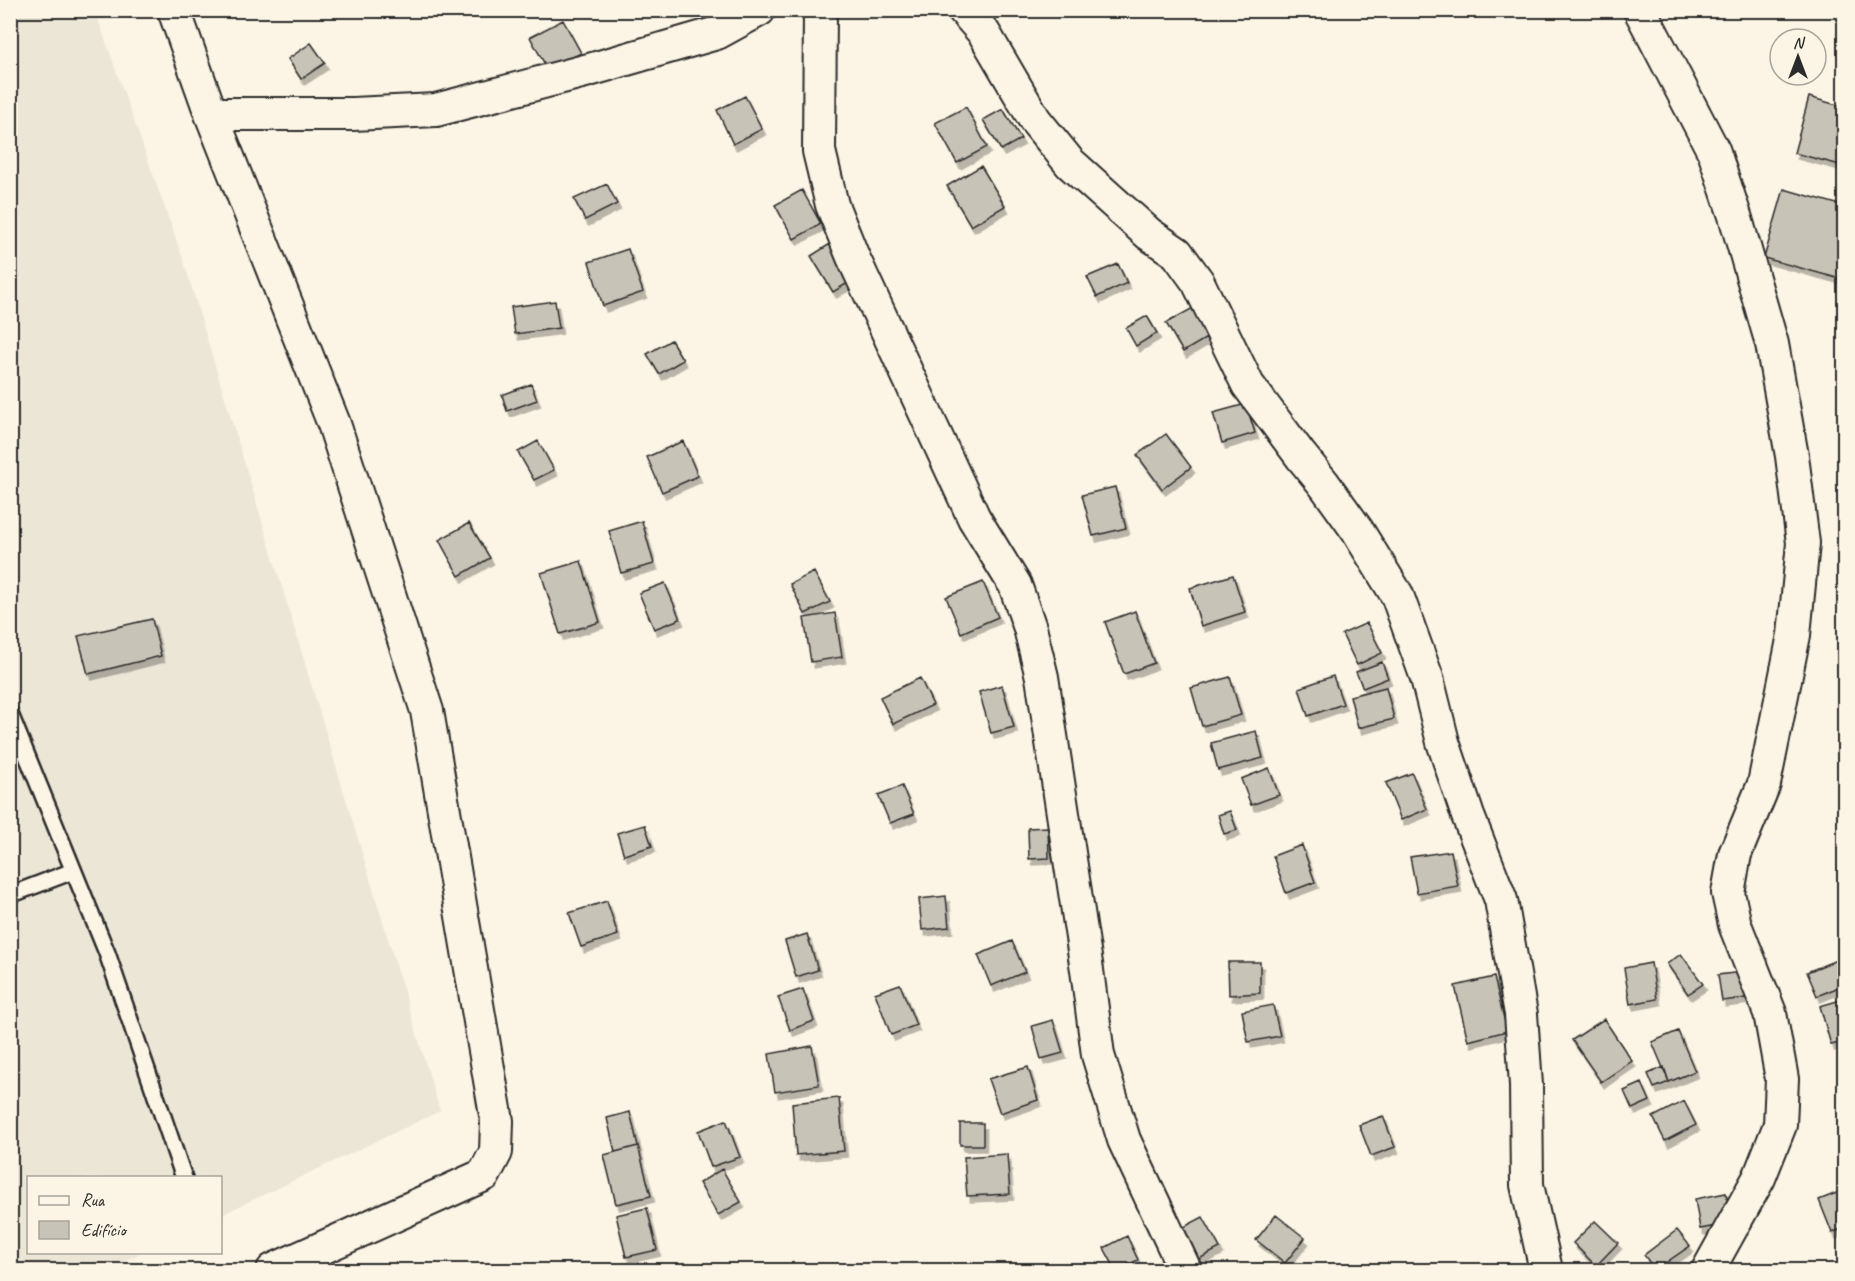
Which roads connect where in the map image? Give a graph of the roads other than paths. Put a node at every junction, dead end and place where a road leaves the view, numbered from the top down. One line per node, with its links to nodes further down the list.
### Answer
1 (174, 10): 6 (street)
2 (759, 10): 6 (street)
3 (820, 10): 12 (street)
4 (964, 10): 13 (street)
5 (1640, 10): 14 (street)
6 (211, 114): 11 (street)
7 (10, 714): 8 (lane)
8 (73, 871): 9 (lane); 10 (lane)
9 (10, 895)
10 (183, 1176)
11 (273, 1270)
12 (1185, 1270)
13 (1546, 1270)
14 (1708, 1270)

